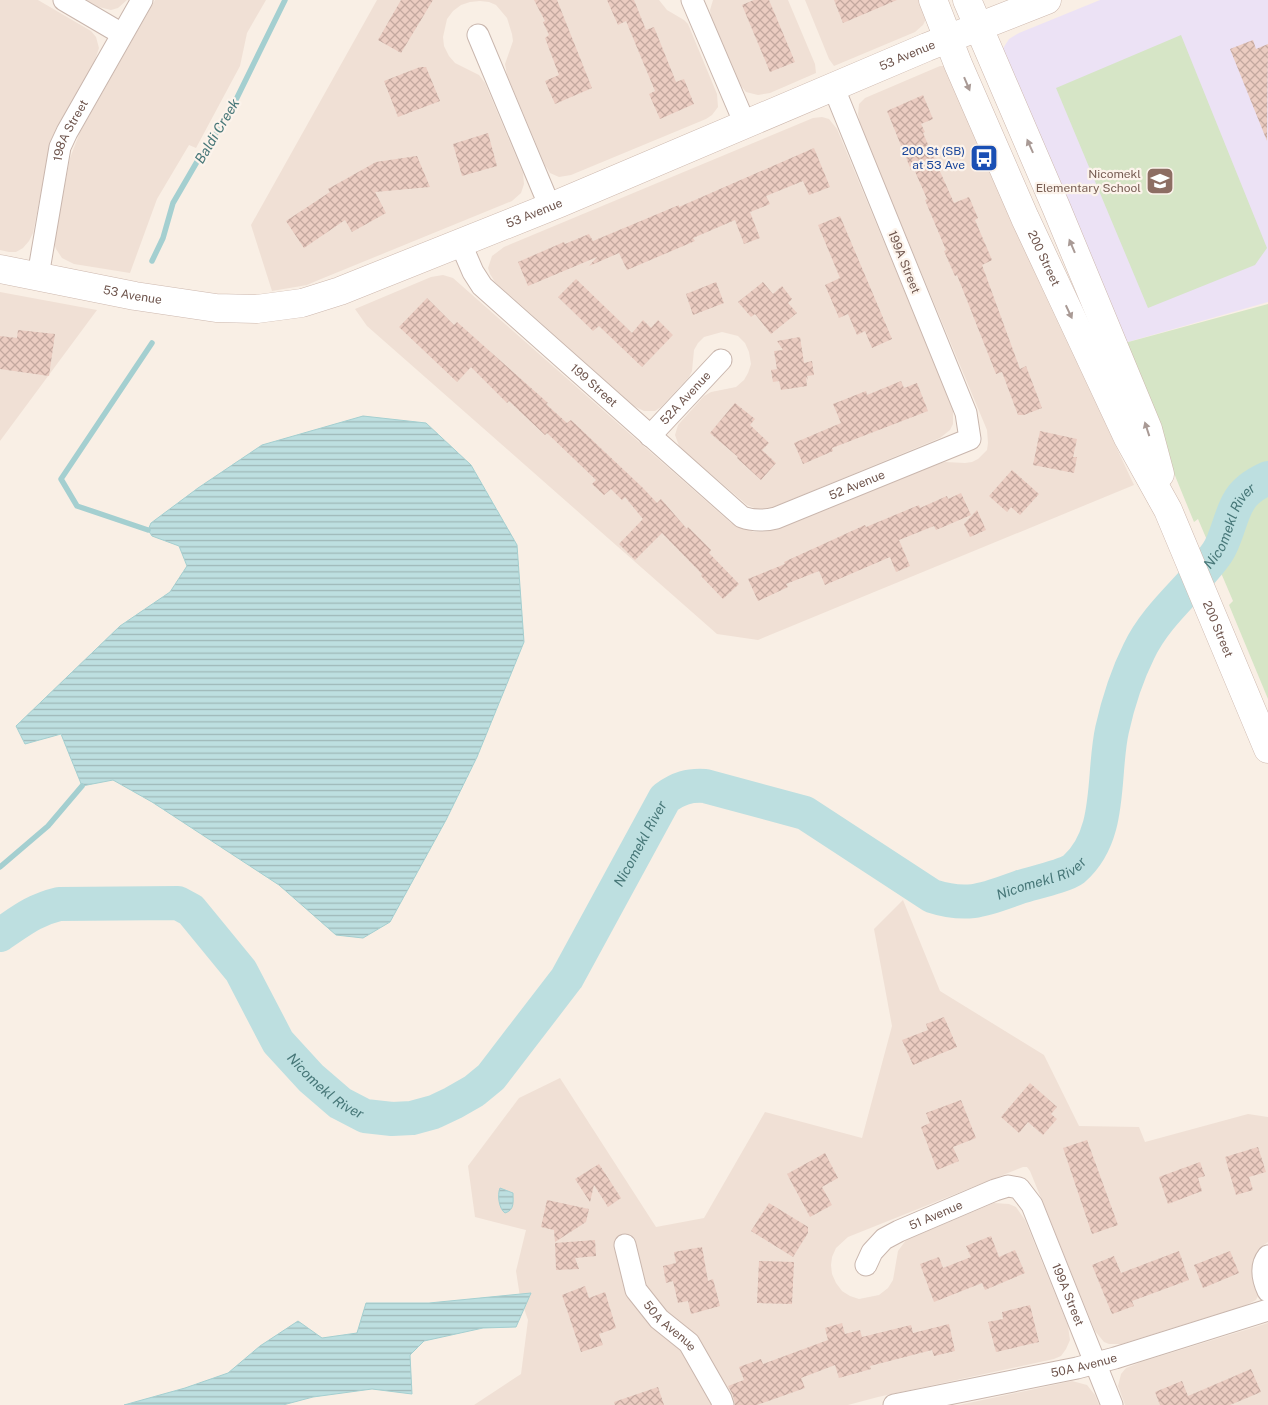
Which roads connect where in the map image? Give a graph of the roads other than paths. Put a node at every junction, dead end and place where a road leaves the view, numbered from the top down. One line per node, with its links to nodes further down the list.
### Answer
1 (64, 0): 8 (street)
2 (142, 0): 8 (street, 198A Street)
3 (692, 0): 12 (street)
4 (932, 0): 10 (main road, 200 Street)
5 (967, 0): 7 (main road, 200 Street)
6 (1048, 0): 7 (main road, 53 Avenue)
7 (978, 27): 10 (main road, 53 Avenue); 21 (main road, 200 Street, one-way to 7)
8 (122, 34): 16 (street, 198A Street)
9 (478, 36): 13 (street)
10 (948, 39): 11 (main road, 53 Avenue); 21 (main road, 200 Street, one-way to 21)
11 (832, 86): 12 (main road, 53 Avenue); 19 (street, 199A Street)
12 (744, 124): 13 (main road, 53 Avenue)
13 (550, 207): 14 (main road, 53 Avenue)
14 (460, 242): 16 (main road, 53 Avenue); 18 (street, 199 Street)
15 (0, 269): 16 (main road, 53 Avenue)
16 (38, 276)
17 (721, 360): 18 (street, 52A Avenue)
18 (650, 436): 20 (street, 199 Street)
19 (970, 439): 20 (street, 52 Avenue)
20 (742, 517)
21 (1174, 522): 22 (main road, 200 Street)
22 (1268, 749)
23 (1019, 1188): 26 (street, 51 Avenue); 29 (street, 199A Street)
24 (625, 1245): 30 (street, 50A Avenue)
25 (1268, 1256): 27 (street)
26 (866, 1265)
27 (1268, 1291)
28 (1268, 1310): 29 (street, 50A Avenue)
29 (1096, 1363): 31 (street, 50A Avenue); 32 (street, 199A Street)
30 (723, 1405)
31 (894, 1405)
32 (1112, 1405)

